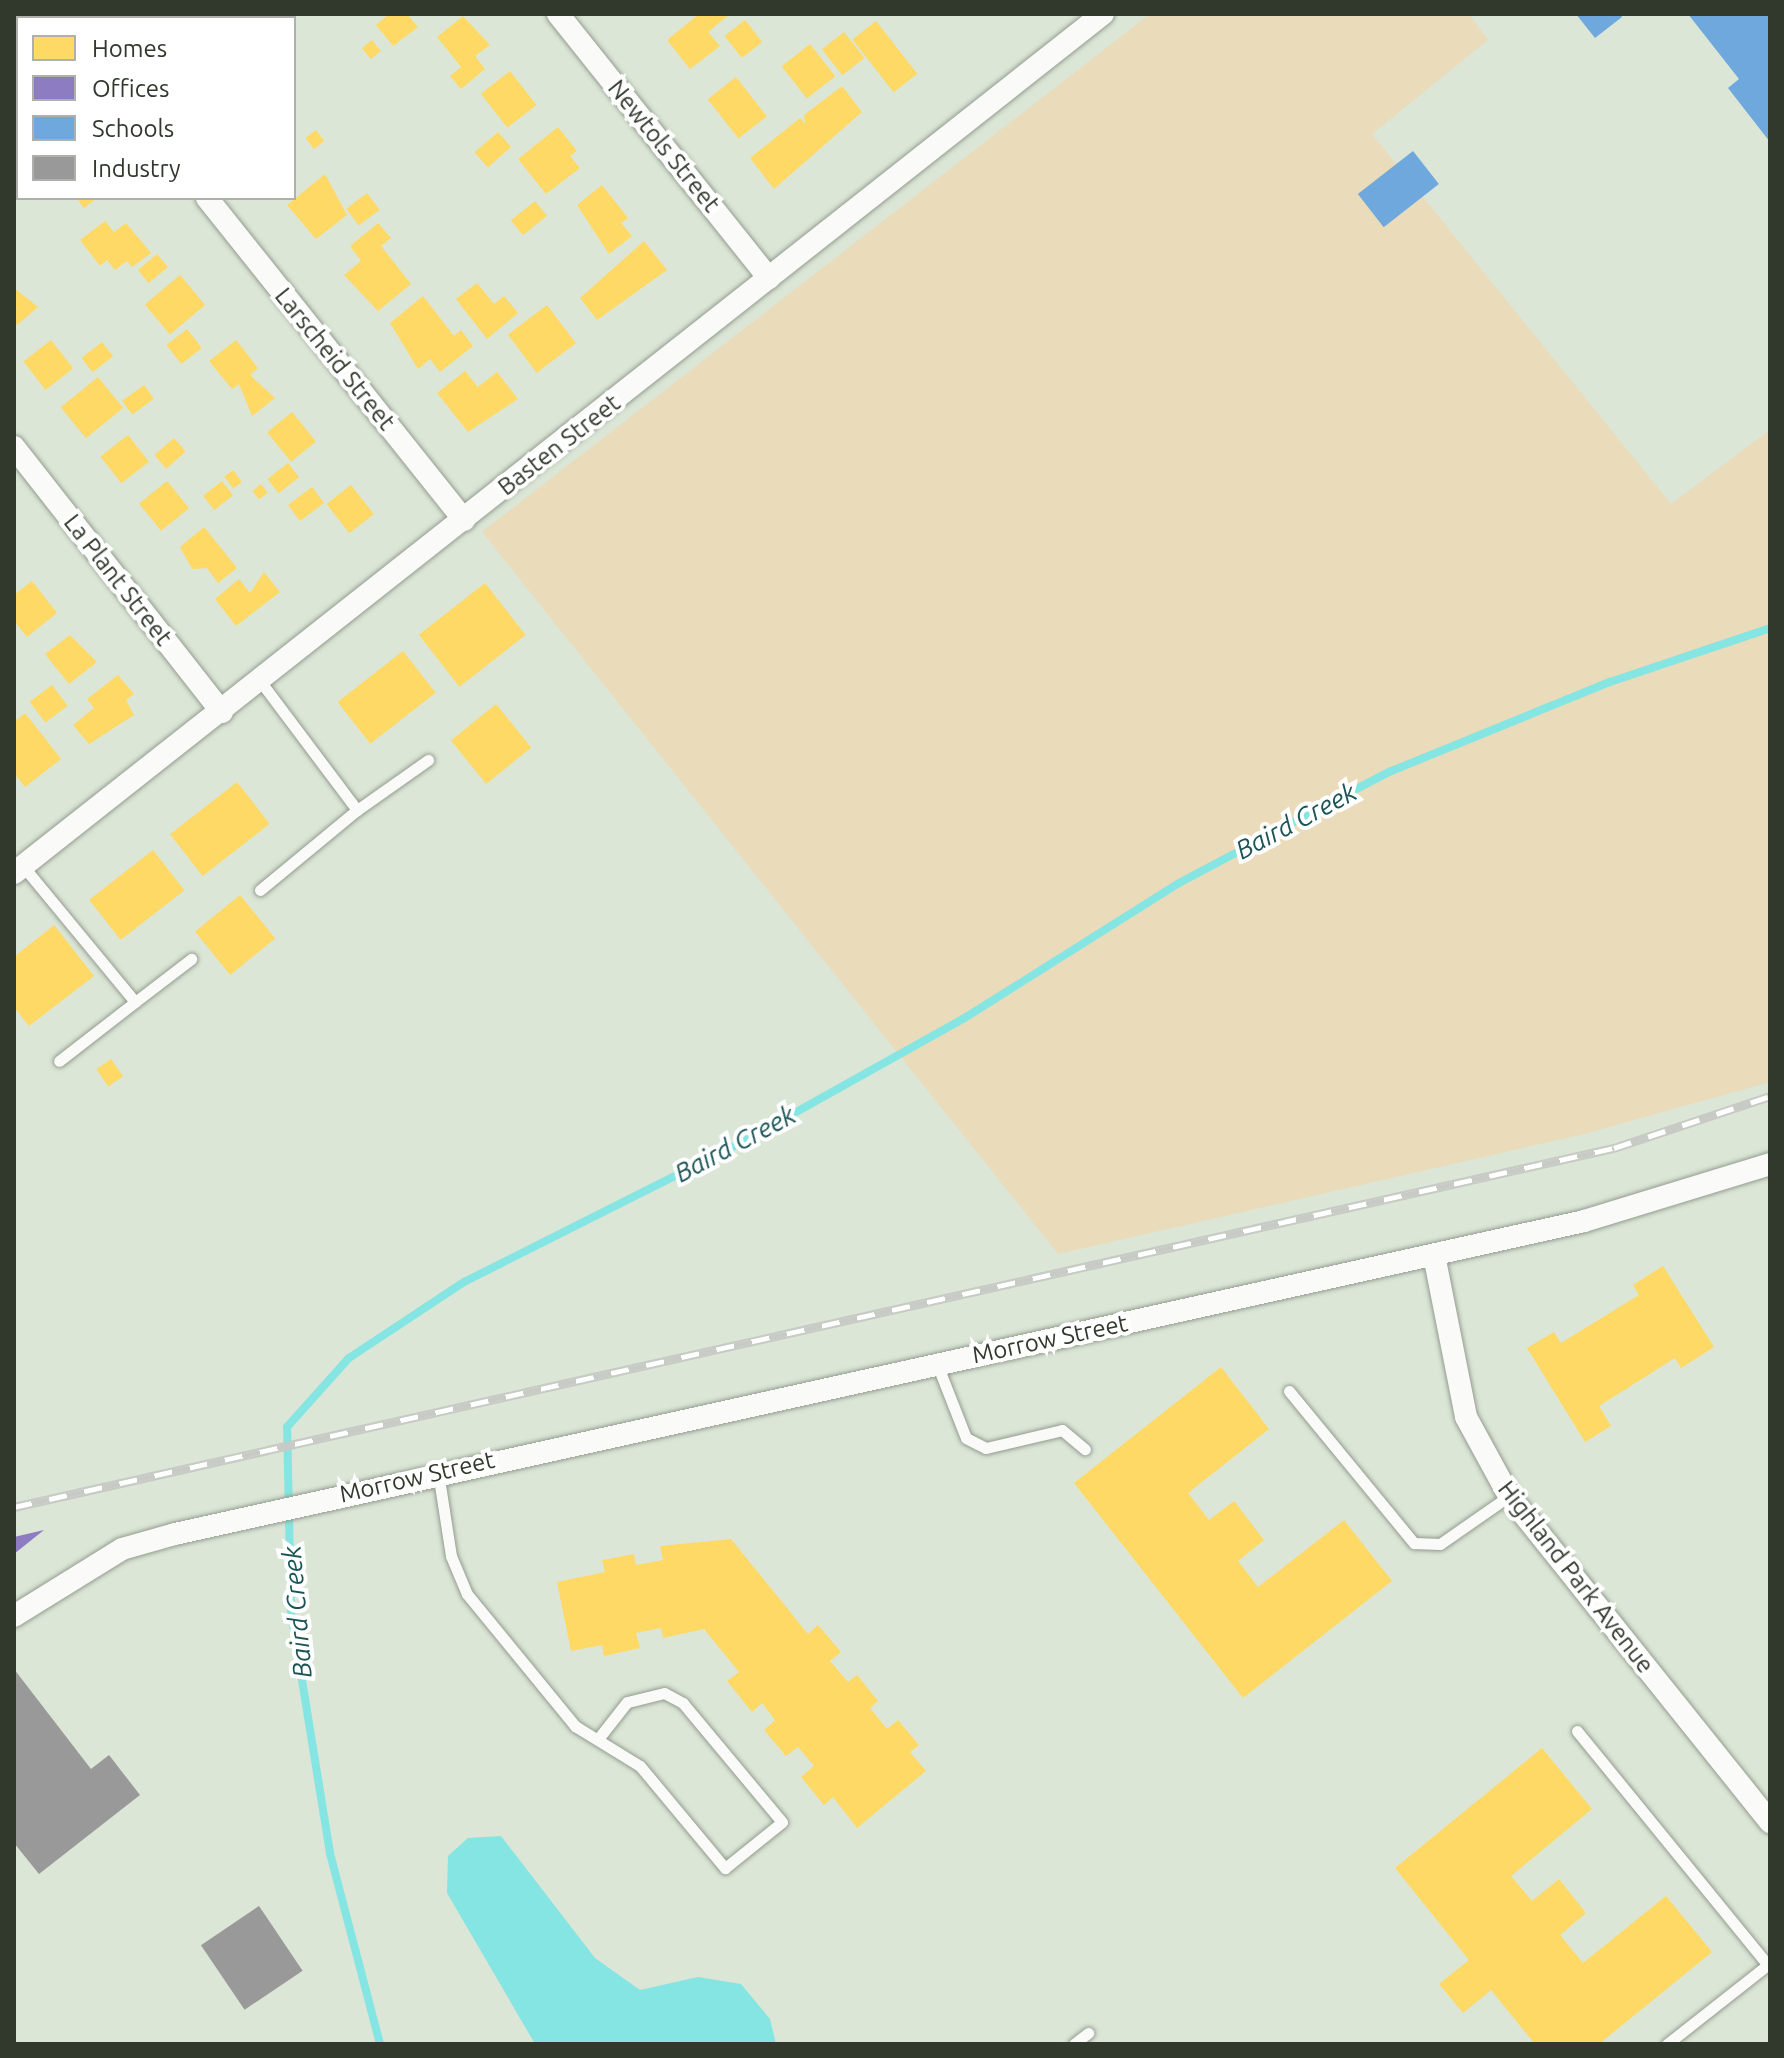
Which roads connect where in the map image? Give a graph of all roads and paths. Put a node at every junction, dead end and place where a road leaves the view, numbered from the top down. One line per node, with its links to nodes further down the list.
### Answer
1 (558, 14): 4 (street, Newtols Street)
2 (1103, 14): 4 (street, Basten Street)
3 (209, 200): 6 (street, Larscheid Street)
4 (769, 278): 6 (street, Basten Street)
5 (14, 447): 8 (street, La Plant Street)
6 (464, 520): 7 (street, Basten Street)
7 (260, 681): 8 (street, Basten Street); 10 (lane)
8 (222, 712): 11 (street, Basten Street)
9 (428, 760): 10 (lane)
10 (357, 810): 12 (lane)
11 (18, 870): 14 (lane)
12 (260, 890)
13 (191, 959): 14 (lane)
14 (135, 1002): 15 (lane)
15 (59, 1061)
16 (1770, 1164): 17 (street, Morrow Street)
17 (1434, 1255): 18 (street, Morrow Street); 22 (street, Highland Park Avenue)
18 (937, 1363): 20 (lane); 21 (street, Morrow Street)
19 (1289, 1391): 22 (lane)
20 (1085, 1449)
21 (438, 1471): 23 (street, Morrow Street); 25 (lane)
22 (1509, 1496): 26 (street, Highland Park Avenue)
23 (14, 1616)
24 (1577, 1731): 27 (lane)
25 (598, 1739): 25 (lane)
26 (1770, 1822)
27 (1769, 1964): 30 (lane)
28 (1088, 2033): 29 (lane)
29 (1074, 2044)
30 (1667, 2044)

